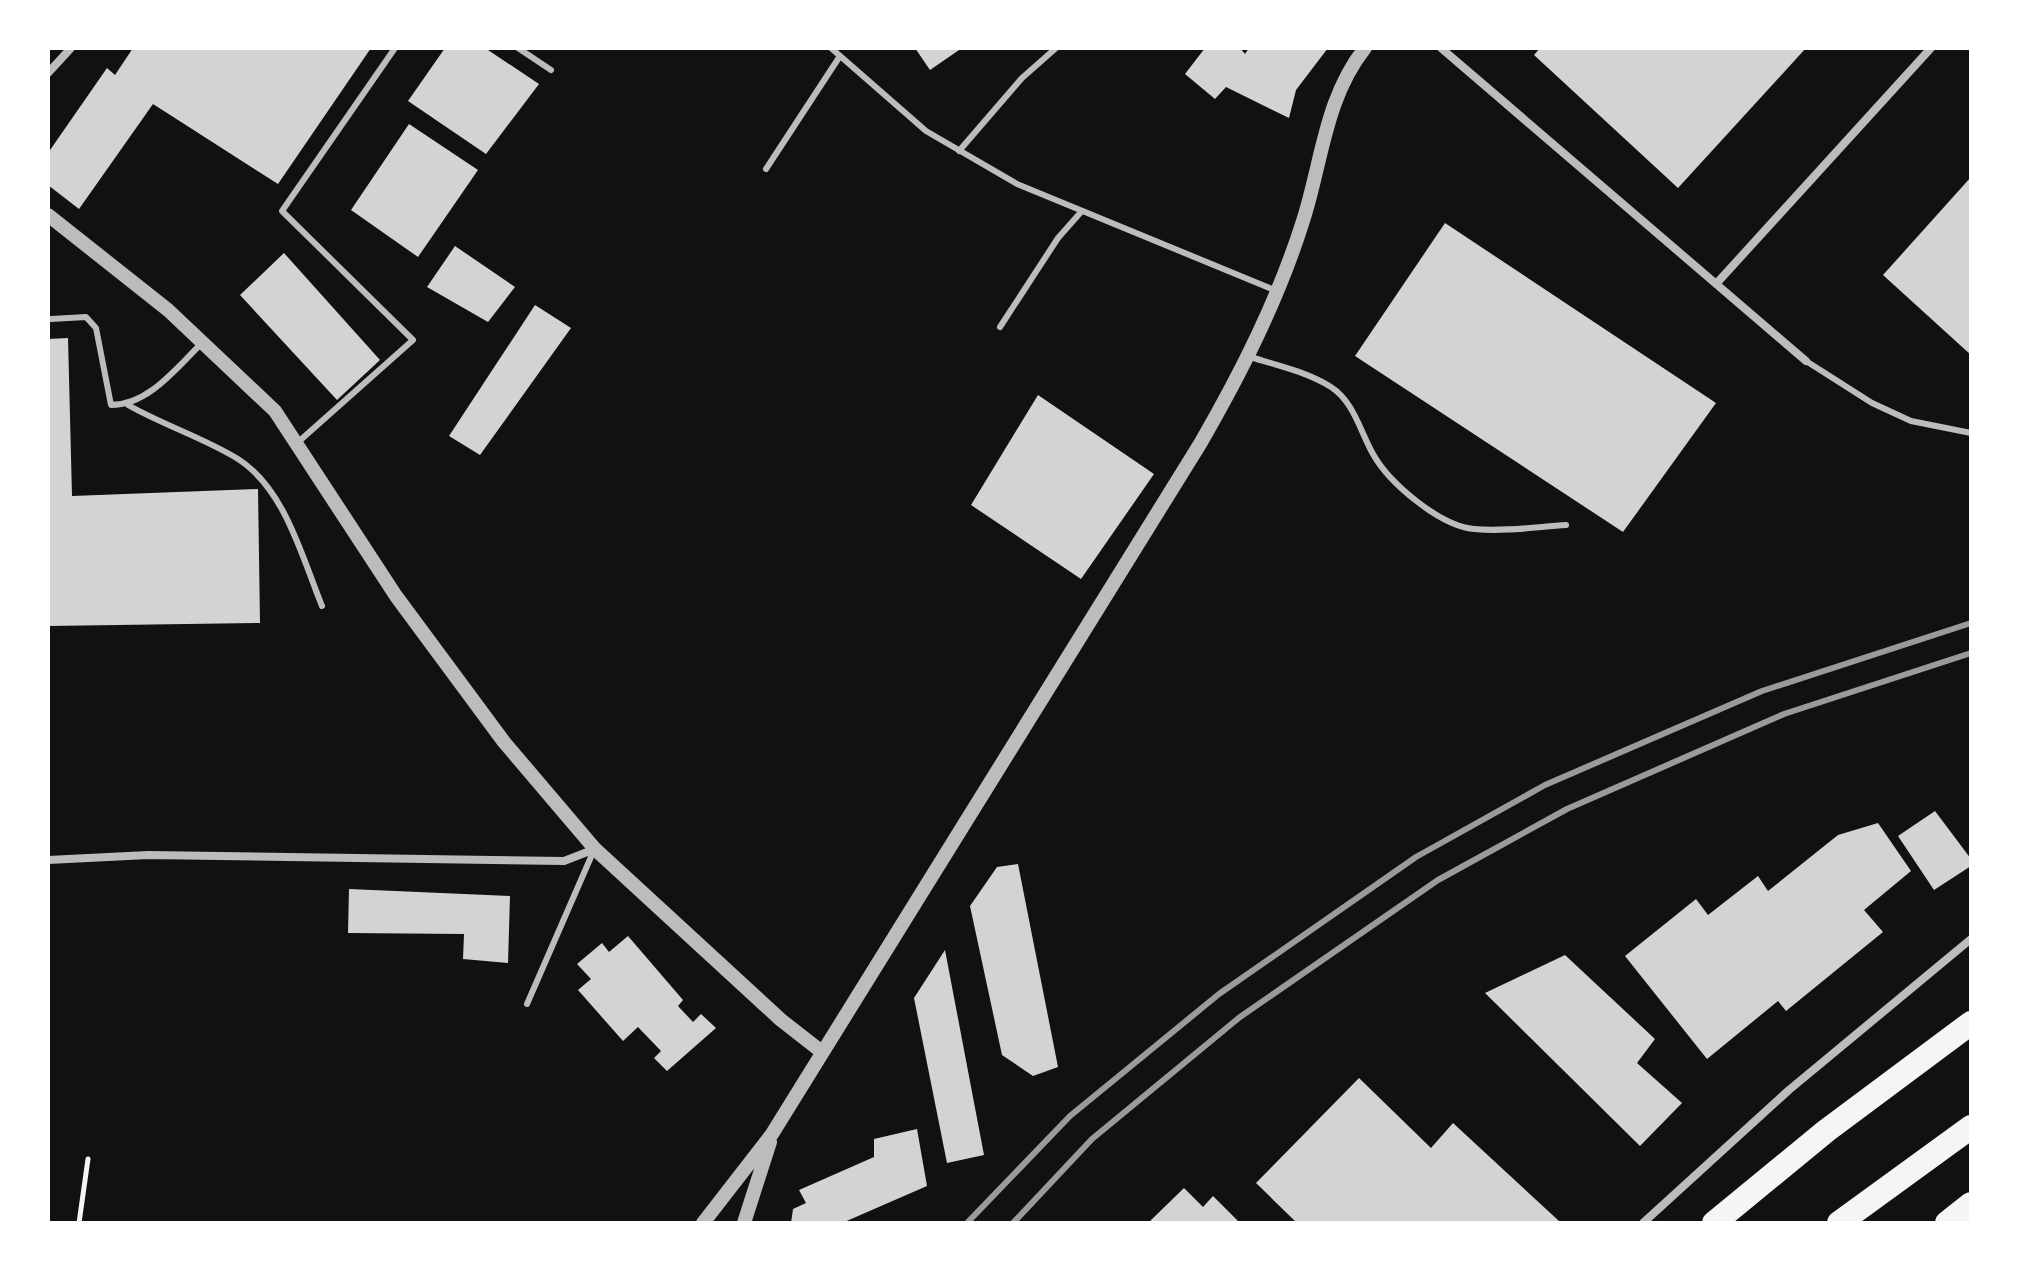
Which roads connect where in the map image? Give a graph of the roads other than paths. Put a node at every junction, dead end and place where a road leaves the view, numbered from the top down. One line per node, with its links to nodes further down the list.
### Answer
1 (71, 48): 11 (street)
2 (395, 48): 25 (lane)
3 (518, 48): 10 (lane)
4 (831, 48): 9 (lane)
5 (1056, 48): 12 (lane)
6 (1365, 48): 17 (street)
7 (1441, 48): 16 (street)
8 (1931, 48): 16 (street)
9 (840, 56): 12 (lane); 13 (lane)
10 (551, 70)
11 (48, 73)
12 (959, 151): 14 (lane)
13 (766, 169)
14 (1081, 212): 17 (lane); 19 (lane)
15 (48, 215): 20 (street)
16 (1716, 284): 22 (street)
17 (1277, 291): 21 (street)
18 (51, 319): 23 (lane)
19 (1000, 327)
20 (203, 342): 23 (lane); 25 (street)
21 (1250, 357): 26 (lane); 33 (street)
22 (1806, 361): 24 (lane)
23 (128, 405): 27 (lane)
24 (1971, 433)
25 (296, 444): 28 (street)
26 (1566, 525)
27 (322, 606)
28 (595, 849): 29 (street); 31 (lane); 33 (street)
29 (48, 860)
30 (1971, 939): 39 (street)
31 (527, 1004)
32 (1971, 1023): 40 (highway)
33 (822, 1052): 35 (street)
34 (1971, 1127): 41 (highway)
35 (772, 1134): 37 (street); 38 (street)
36 (1971, 1204): 42 (highway)
37 (703, 1223)
38 (744, 1223)
39 (1643, 1223)
40 (1714, 1223)
41 (1839, 1223)
42 (1947, 1223)

